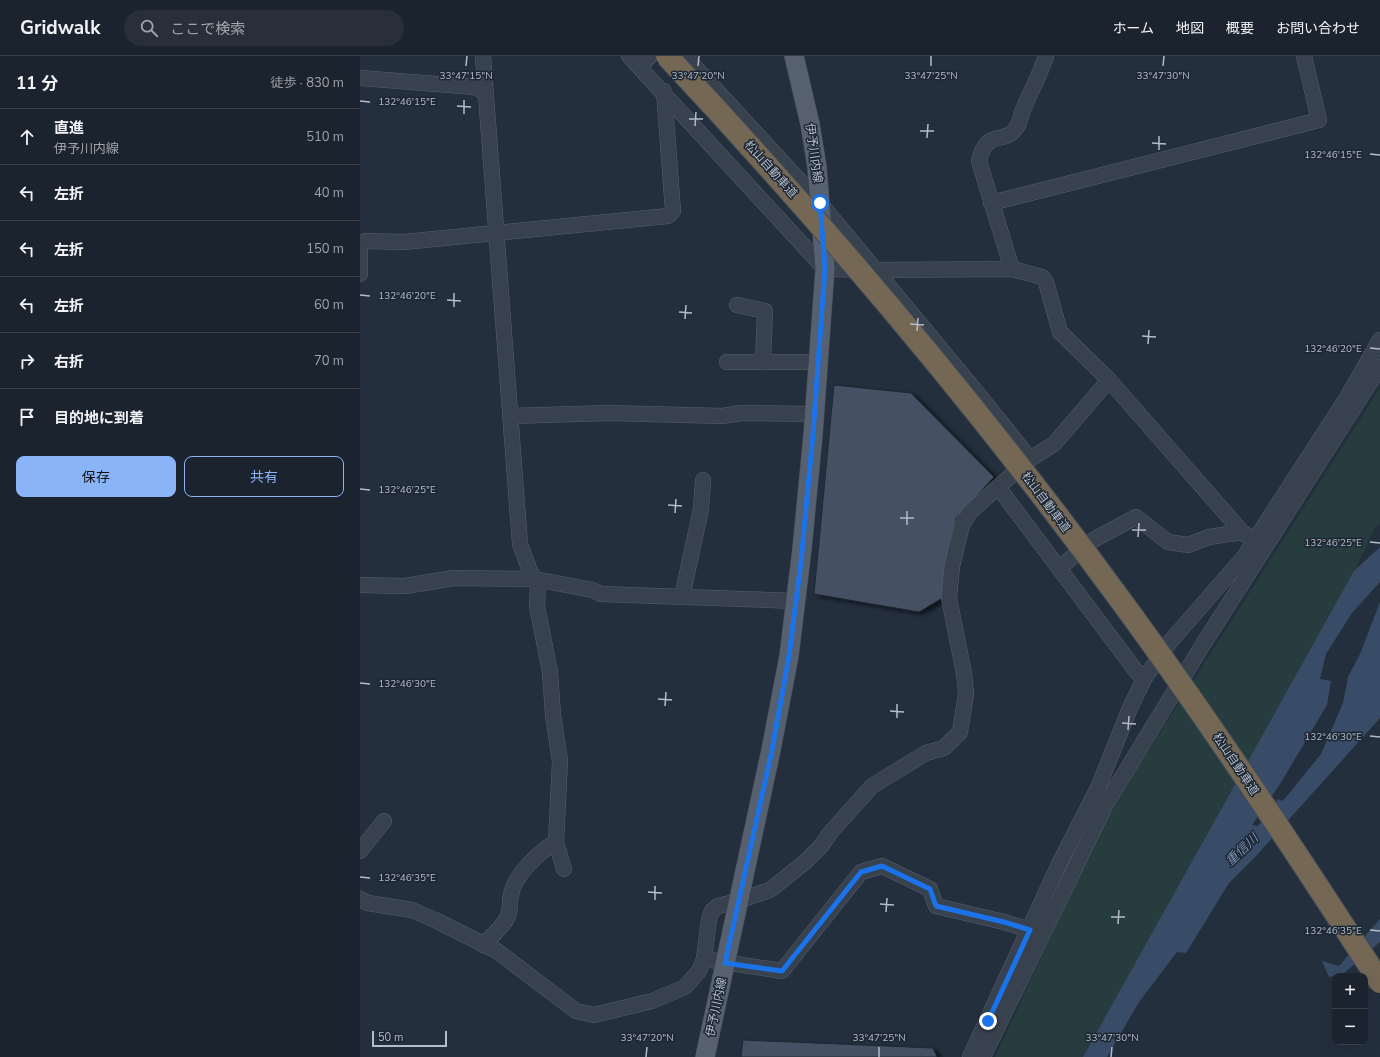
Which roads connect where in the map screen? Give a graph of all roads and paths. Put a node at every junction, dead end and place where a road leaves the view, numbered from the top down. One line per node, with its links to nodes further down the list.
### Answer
1 (483, 56): 11 (street)
2 (629, 56): 8 (street)
3 (667, 56): 50 (highway, 松山自動車道, bridge)
4 (685, 56): 12 (street)
5 (794, 56): 12 (main road, 伊予川内線)
6 (1046, 56): 13 (street)
7 (1304, 56): 13 (street)
8 (645, 61): 10 (street)
9 (360, 78): 11 (street)
10 (664, 91): 14 (street); 17 (street)
11 (486, 93): 14 (street)
12 (820, 203): 17 (main road, 伊予川内線); 19 (street)
13 (991, 203): 18 (street)
14 (496, 234): 15 (street); 29 (street)
15 (360, 245)
16 (360, 250): 20 (street)
17 (825, 268): 19 (street); 25 (main road, 伊予川内線)
18 (1012, 269): 19 (street); 27 (street)
19 (876, 270): 30 (street)
20 (360, 274)
21 (737, 305): 24 (street)
22 (1380, 340): 33 (street)
23 (727, 362): 24 (street)
24 (763, 362): 25 (street)
25 (819, 362): 28 (main road, 伊予川内線)
26 (1380, 367): 53 (street)
27 (1109, 380): 30 (street); 33 (street)
28 (815, 414): 29 (street); 38 (main road, 伊予川内線)
29 (510, 416): 35 (street)
30 (1030, 459): 32 (street)
31 (703, 480): 37 (street)
32 (998, 487): 34 (street); 45 (street)
33 (1248, 536): 34 (street); 39 (street)
34 (1059, 568): 39 (street)
35 (535, 579): 36 (street); 37 (street); 41 (street)
36 (360, 585)
37 (682, 597): 38 (street)
38 (796, 601): 45 (main road, 伊予川内線)
39 (1144, 679): 46 (street)
40 (384, 821): 42 (street)
41 (556, 842): 43 (street); 47 (street)
42 (360, 851)
43 (564, 869)
44 (360, 899): 47 (street)
45 (738, 901): 48 (street); 49 (main road, 伊予川内線)
46 (1030, 930): 49 (street); 52 (street)
47 (484, 945): 48 (street)
48 (704, 959): 49 (street)
49 (725, 963): 51 (main road, 伊予川内線)
50 (1380, 982)
51 (705, 1057)
52 (970, 1057)
53 (983, 1057)

